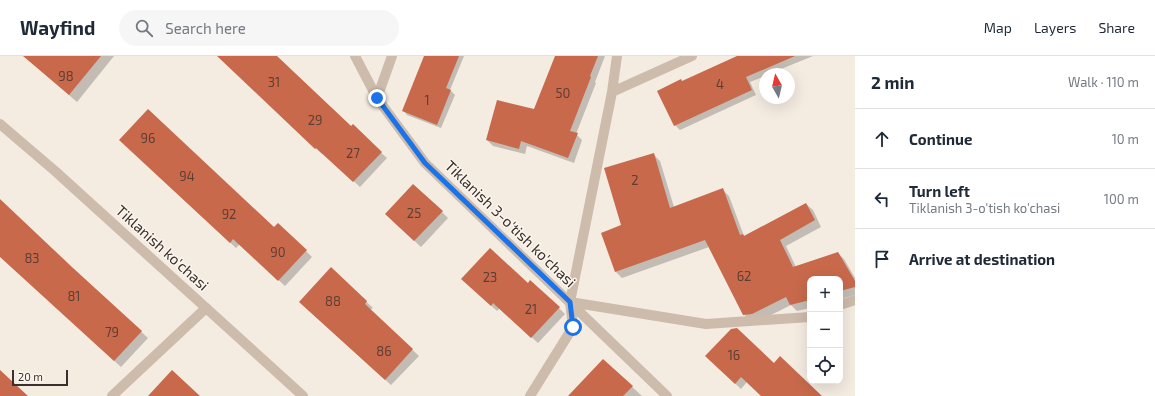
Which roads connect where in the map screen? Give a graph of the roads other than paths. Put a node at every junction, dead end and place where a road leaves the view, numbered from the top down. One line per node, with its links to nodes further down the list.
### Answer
1 (356, 56): 6 (street, Tiklanish 3-o'tish ko'chasi)
2 (392, 56): 6 (street)
3 (617, 56): 5 (street)
4 (692, 56): 5 (street)
5 (612, 92): 9 (street)
6 (377, 98): 9 (street, Tiklanish 3-o'tish ko'chasi)
7 (0, 124): 11 (street, Tiklanish ko'chasi)
8 (855, 300): 10 (street)
9 (570, 302): 12 (street); 15 (street); 16 (street, Tiklanish 3-o'tish ko'chasi)
10 (843, 304)
11 (206, 308): 13 (street); 14 (street, Tiklanish ko'chasi)
12 (807, 317)
13 (112, 396)
14 (303, 396)
15 (530, 396)
16 (667, 396)

